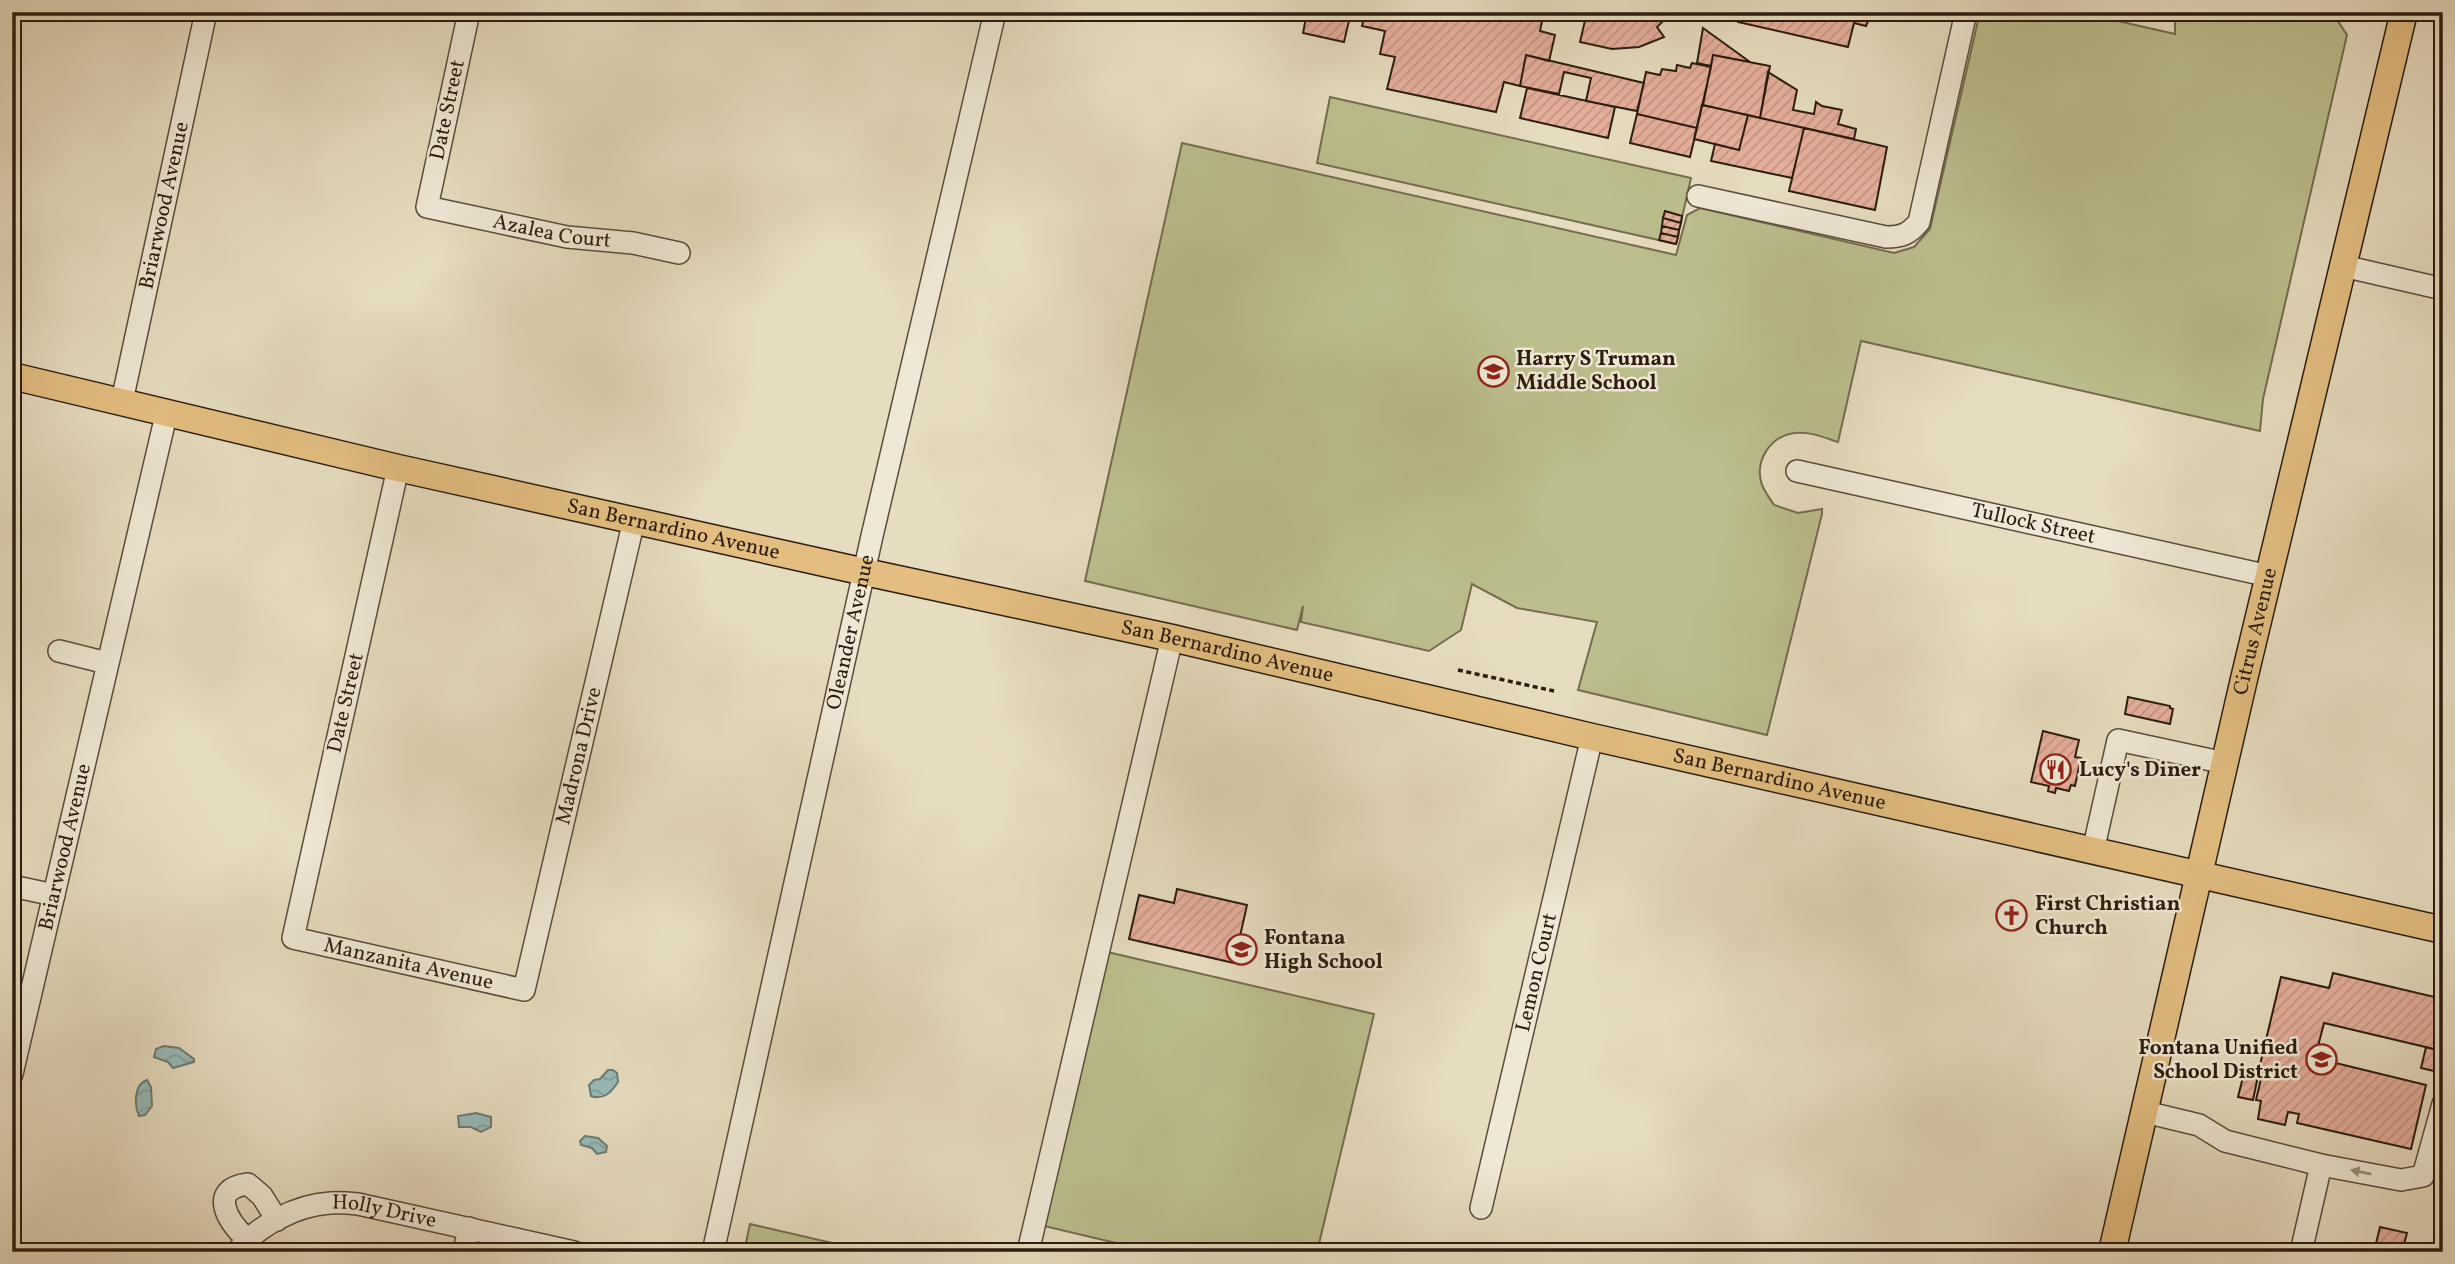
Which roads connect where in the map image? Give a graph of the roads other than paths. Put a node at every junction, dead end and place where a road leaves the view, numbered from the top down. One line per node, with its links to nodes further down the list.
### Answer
1 (206, 12): 12 (street, Briarwood Avenue)
2 (469, 12): 7 (street, Date Street)
3 (995, 12): 17 (street, Oleander Avenue)
4 (1966, 12): 6 (street)
5 (2404, 12): 9 (main road, Citrus Avenue)
6 (1698, 196)
7 (427, 207): 8 (street, Azalea Court)
8 (679, 253)
9 (2343, 266): 10 (street); 18 (main road, Citrus Avenue)
10 (2443, 289)
11 (12, 376): 12 (main road, San Bernardino Avenue)
12 (122, 401): 13 (main road, San Bernardino Avenue)
13 (167, 411): 14 (main road, San Bernardino Avenue); 21 (street, Briarwood Avenue)
14 (398, 468): 16 (main road, San Bernardino Avenue); 29 (street, Date Street)
15 (1797, 471): 18 (street, Tullock Street)
16 (634, 520): 17 (main road, San Bernardino Avenue); 30 (street, Madrona Drive)
17 (865, 572): 19 (main road, San Bernardino Avenue); 41 (street, Oleander Avenue)
18 (2269, 576): 23 (main road, Citrus Avenue)
19 (1172, 638): 22 (main road, San Bernardino Avenue); 42 (street)
20 (59, 651): 21 (street)
21 (107, 663): 27 (street, Briarwood Avenue)
22 (1592, 737): 24 (main road, San Bernardino Avenue); 35 (street, Lemon Court)
23 (2225, 764): 24 (street); 25 (main road, Citrus Avenue)
24 (2093, 851): 25 (main road, San Bernardino Avenue)
25 (2199, 875): 28 (main road, San Bernardino Avenue); 33 (main road, Citrus Avenue)
26 (12, 886): 27 (street)
27 (54, 895): 31 (street, Briarwood Avenue)
28 (2443, 930)
29 (293, 937): 30 (street, Manzanita Avenue)
30 (524, 990)
31 (12, 1074)
32 (2443, 1104): 34 (street, one-way to 34)
33 (2145, 1112): 34 (street); 43 (main road, Citrus Avenue)
34 (2321, 1165): 44 (street)
35 (1481, 1208)
36 (277, 1220): 37 (street, Holly Drive); 38 (street, Holly Drive); 38 (street, Holly Drive)
37 (469, 1228): 39 (street); 40 (street, Holly Drive)
38 (242, 1245)
39 (464, 1252)
40 (574, 1252)
41 (713, 1252)
42 (1028, 1252)
43 (2112, 1252)
44 (2301, 1252)

